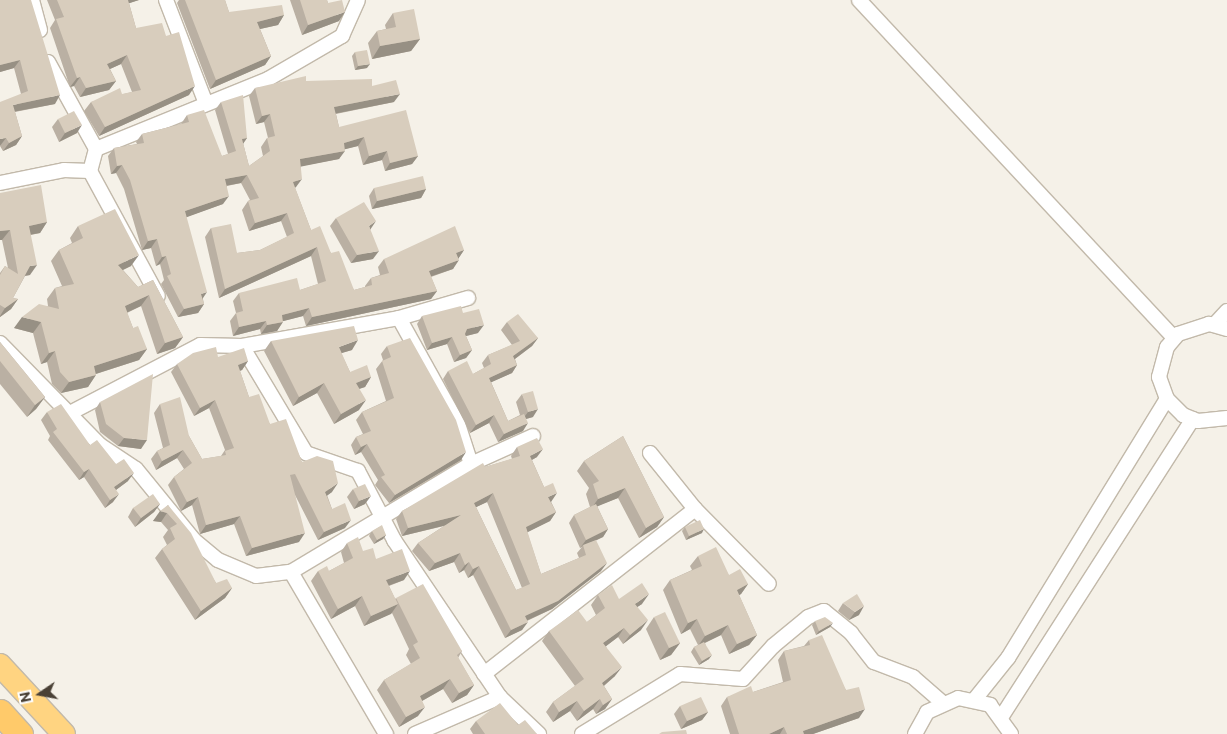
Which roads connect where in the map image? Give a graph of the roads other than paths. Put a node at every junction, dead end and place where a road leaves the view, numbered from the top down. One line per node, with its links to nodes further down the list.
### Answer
1 (32, 0): 6 (street)
2 (166, 0): 5 (street)
3 (358, 0): 5 (street)
4 (859, 0): 14 (street)
5 (205, 101): 6 (street)
6 (96, 149): 7 (street)
7 (90, 171): 8 (street); 10 (street)
8 (0, 183)
9 (468, 298): 12 (street)
10 (163, 306)
11 (1227, 311): 13 (street)
12 (399, 318): 16 (street); 23 (street)
13 (1221, 327): 14 (street)
14 (1174, 338): 17 (street)
15 (0, 343): 18 (street)
16 (242, 346): 18 (street); 25 (street)
17 (1167, 399): 19 (street); 31 (street)
18 (70, 413): 26 (street)
19 (1193, 419): 20 (street); 34 (street)
20 (1224, 420)
21 (533, 436): 23 (street)
22 (650, 453): 24 (street)
23 (471, 464): 25 (street)
24 (695, 510): 27 (street); 29 (street)
25 (385, 518): 26 (street); 29 (street)
26 (291, 572): 37 (street)
27 (769, 584)
28 (0, 665): 36 (highway)
29 (484, 674): 30 (street)
30 (500, 697): 38 (street); 39 (street)
31 (975, 699): 32 (street); 34 (street)
32 (942, 702): 40 (street); 41 (street)
33 (0, 712): 35 (highway)
34 (1002, 716): 42 (street)
35 (20, 734)
36 (64, 734)
37 (386, 734)
38 (415, 734)
39 (539, 734)
40 (582, 734)
41 (915, 734)
42 (1011, 734)

